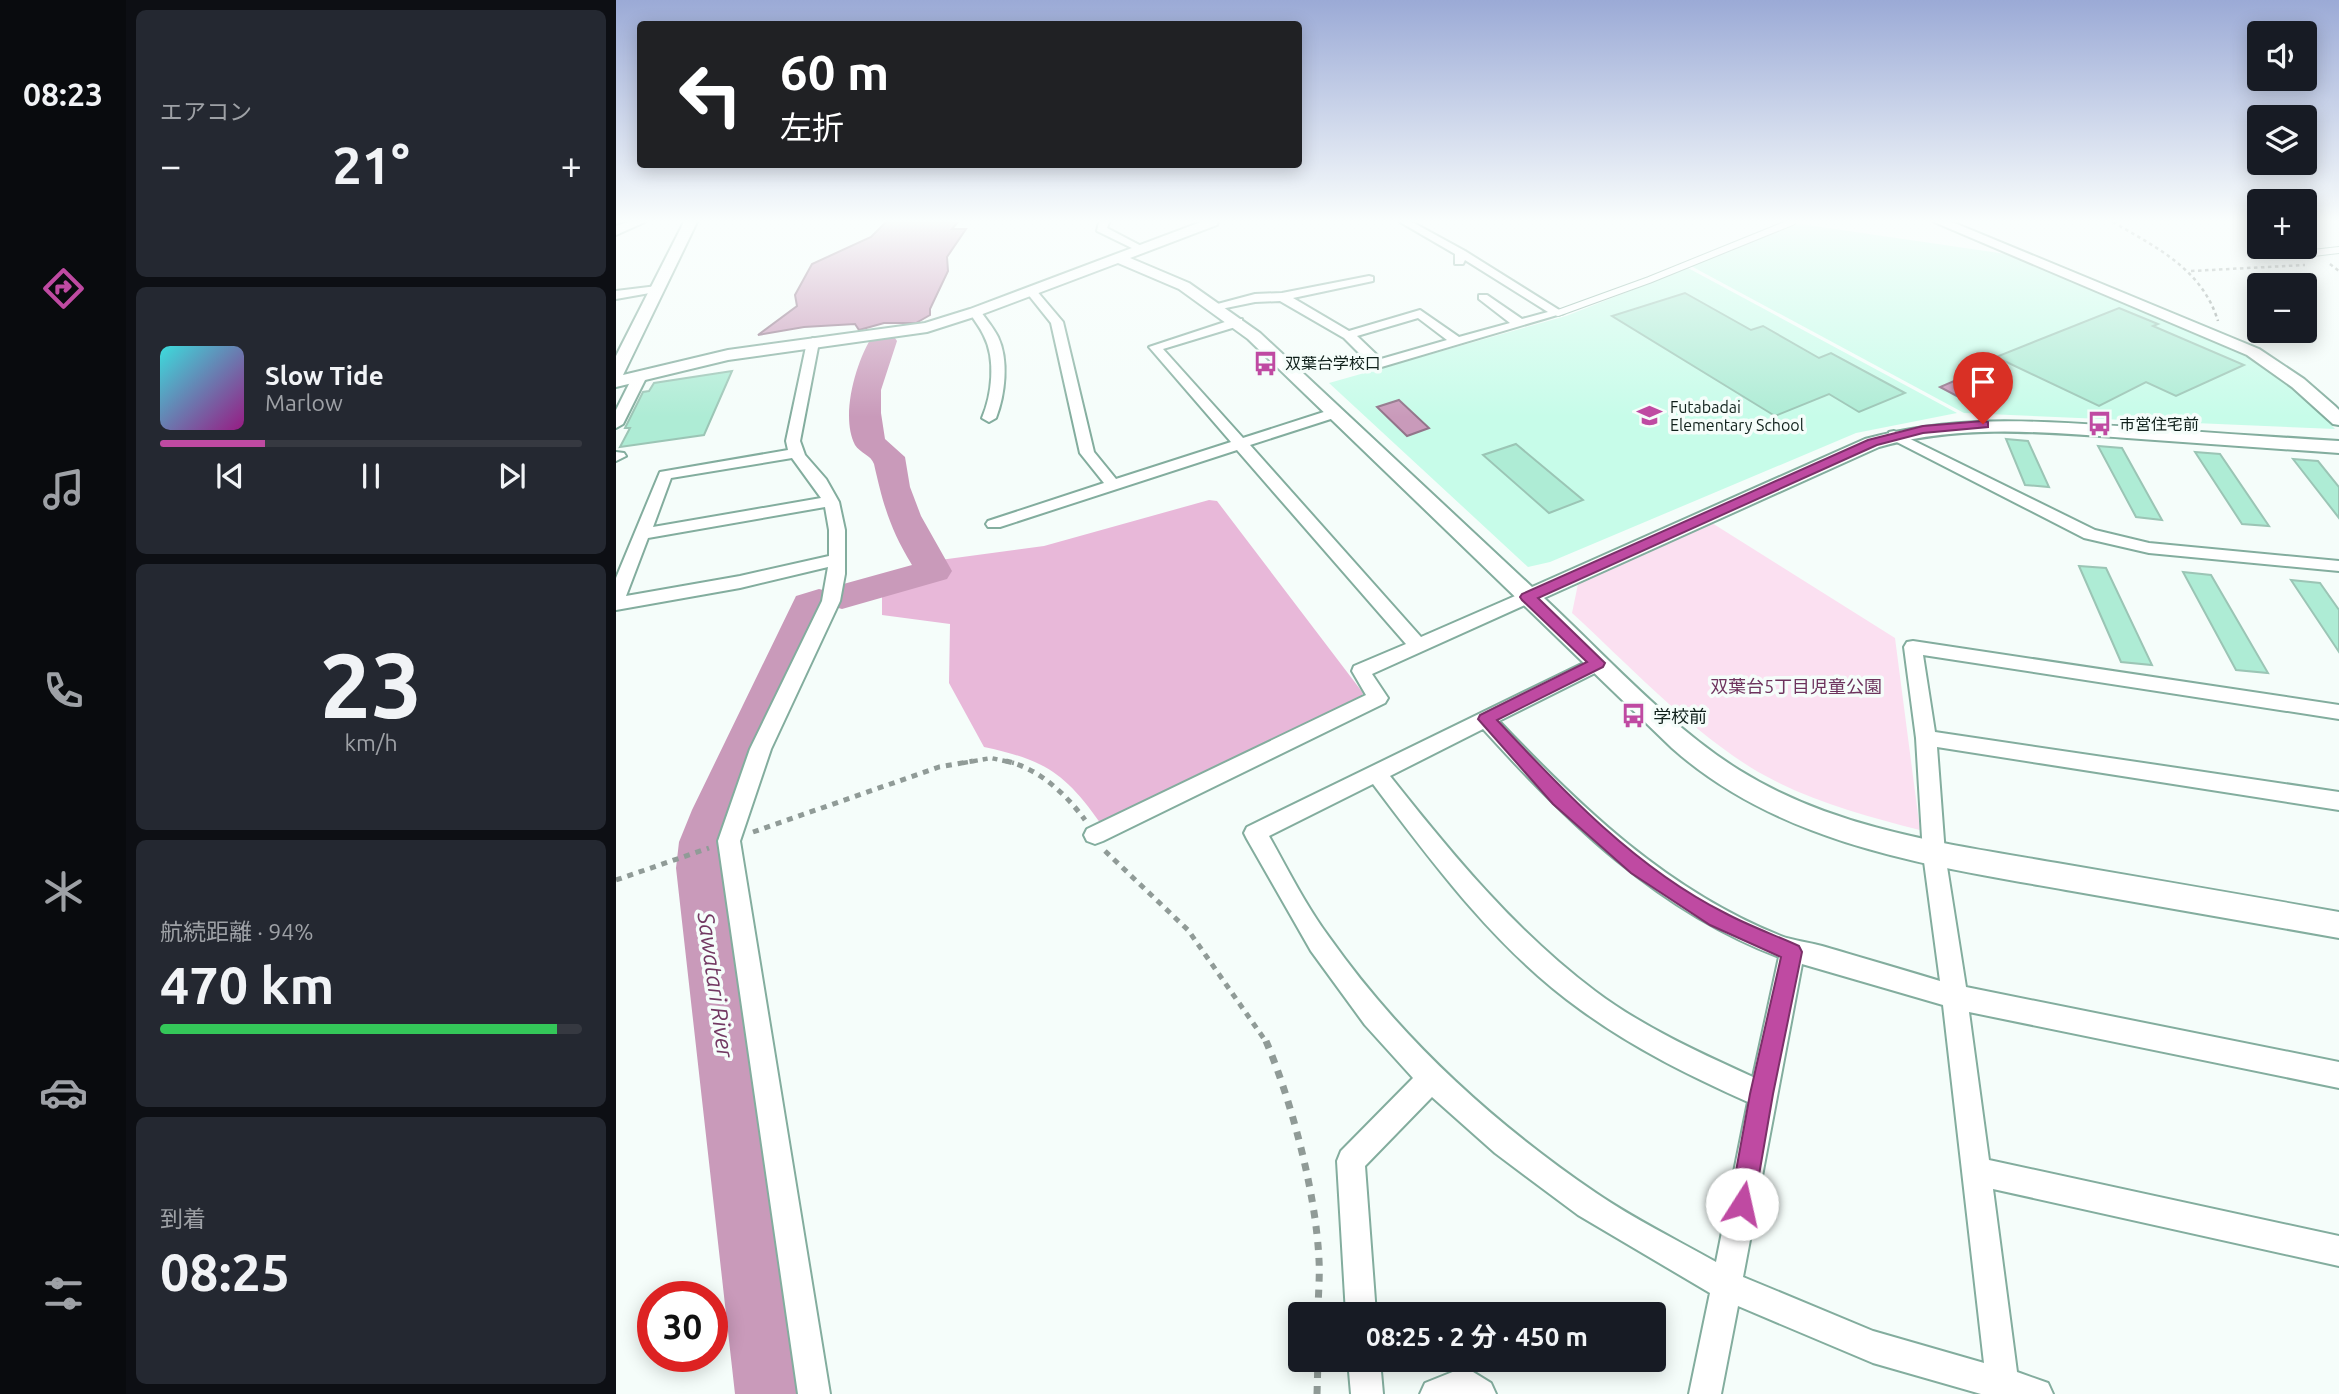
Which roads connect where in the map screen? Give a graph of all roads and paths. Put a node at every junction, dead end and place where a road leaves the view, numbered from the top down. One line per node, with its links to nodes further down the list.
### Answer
1 (1039, 287): 9 (street)
2 (1186, 287): 13 (street)
3 (1330, 287): 11 (street)
4 (1513, 287): 15 (street)
5 (1630, 287): 15 (lane)
6 (2098, 287): 19 (street)
7 (2202, 287): 19 (path)
8 (657, 289): 10 (street); 22 (street)
9 (1031, 290): 14 (street); 33 (street)
10 (616, 295)
11 (1282, 297): 13 (street); 18 (street)
12 (1483, 297): 17 (street)
13 (1216, 306): 16 (street)
14 (975, 313): 20 (street); 26 (street)
15 (1558, 313): 17 (street)
16 (1238, 322): 25 (street); 30 (street)
17 (1520, 324): 21 (street)
18 (1348, 335): 21 (street); 21 (street)
19 (2221, 338): 27 (street)
20 (813, 342): 23 (street); 32 (street)
21 (1457, 342)
22 (616, 373)
23 (640, 376): 24 (street); 28 (street)
24 (616, 382)
25 (1335, 413): 30 (street); 39 (street)
26 (989, 418)
27 (2339, 420)
28 (616, 424)
29 (1894, 435): 31 (street); 38 (street); 39 (street)
30 (1239, 444): 33 (street); 41 (street)
31 (2339, 447)
32 (794, 453): 34 (street); 36 (street)
33 (1113, 485): 35 (street)
34 (830, 501): 36 (street); 37 (street)
35 (994, 524)
36 (642, 534): 40 (street)
37 (838, 559): 40 (street); 49 (street)
38 (2339, 565)
39 (1528, 597): 41 (street); 42 (street)
40 (616, 602)
41 (1417, 644): 48 (street)
42 (1598, 663): 44 (street); 51 (street)
43 (2339, 712): 45 (street)
44 (1486, 719): 46 (street); 54 (street)
45 (1926, 738): 47 (street); 51 (street)
46 (1376, 773): 57 (street); 58 (street)
47 (2339, 801)
48 (1095, 835): 49 (path); 62 (path)
49 (729, 841): 67 (street)
50 (697, 852): 52 (path)
51 (1934, 855): 53 (street); 55 (street)
52 (616, 880)
53 (2339, 925)
54 (1792, 952): 55 (street); 58 (street)
55 (1955, 997): 56 (street); 59 (street)
56 (2339, 1075)
57 (1431, 1079): 61 (street); 63 (street)
58 (1762, 1094): 61 (street)
59 (1977, 1171): 60 (street); 66 (street)
60 (2339, 1251)
61 (1728, 1286): 66 (street); 72 (street)
62 (1318, 1302)
63 (1360, 1302)
64 (1318, 1372): 68 (path)
65 (1365, 1372): 69 (street)
66 (2003, 1385): 73 (street)
67 (814, 1394)
68 (1317, 1394)
69 (1367, 1394)
70 (1436, 1394): 71 (street)
71 (1480, 1394)
72 (1705, 1394)
73 (2037, 1394)

